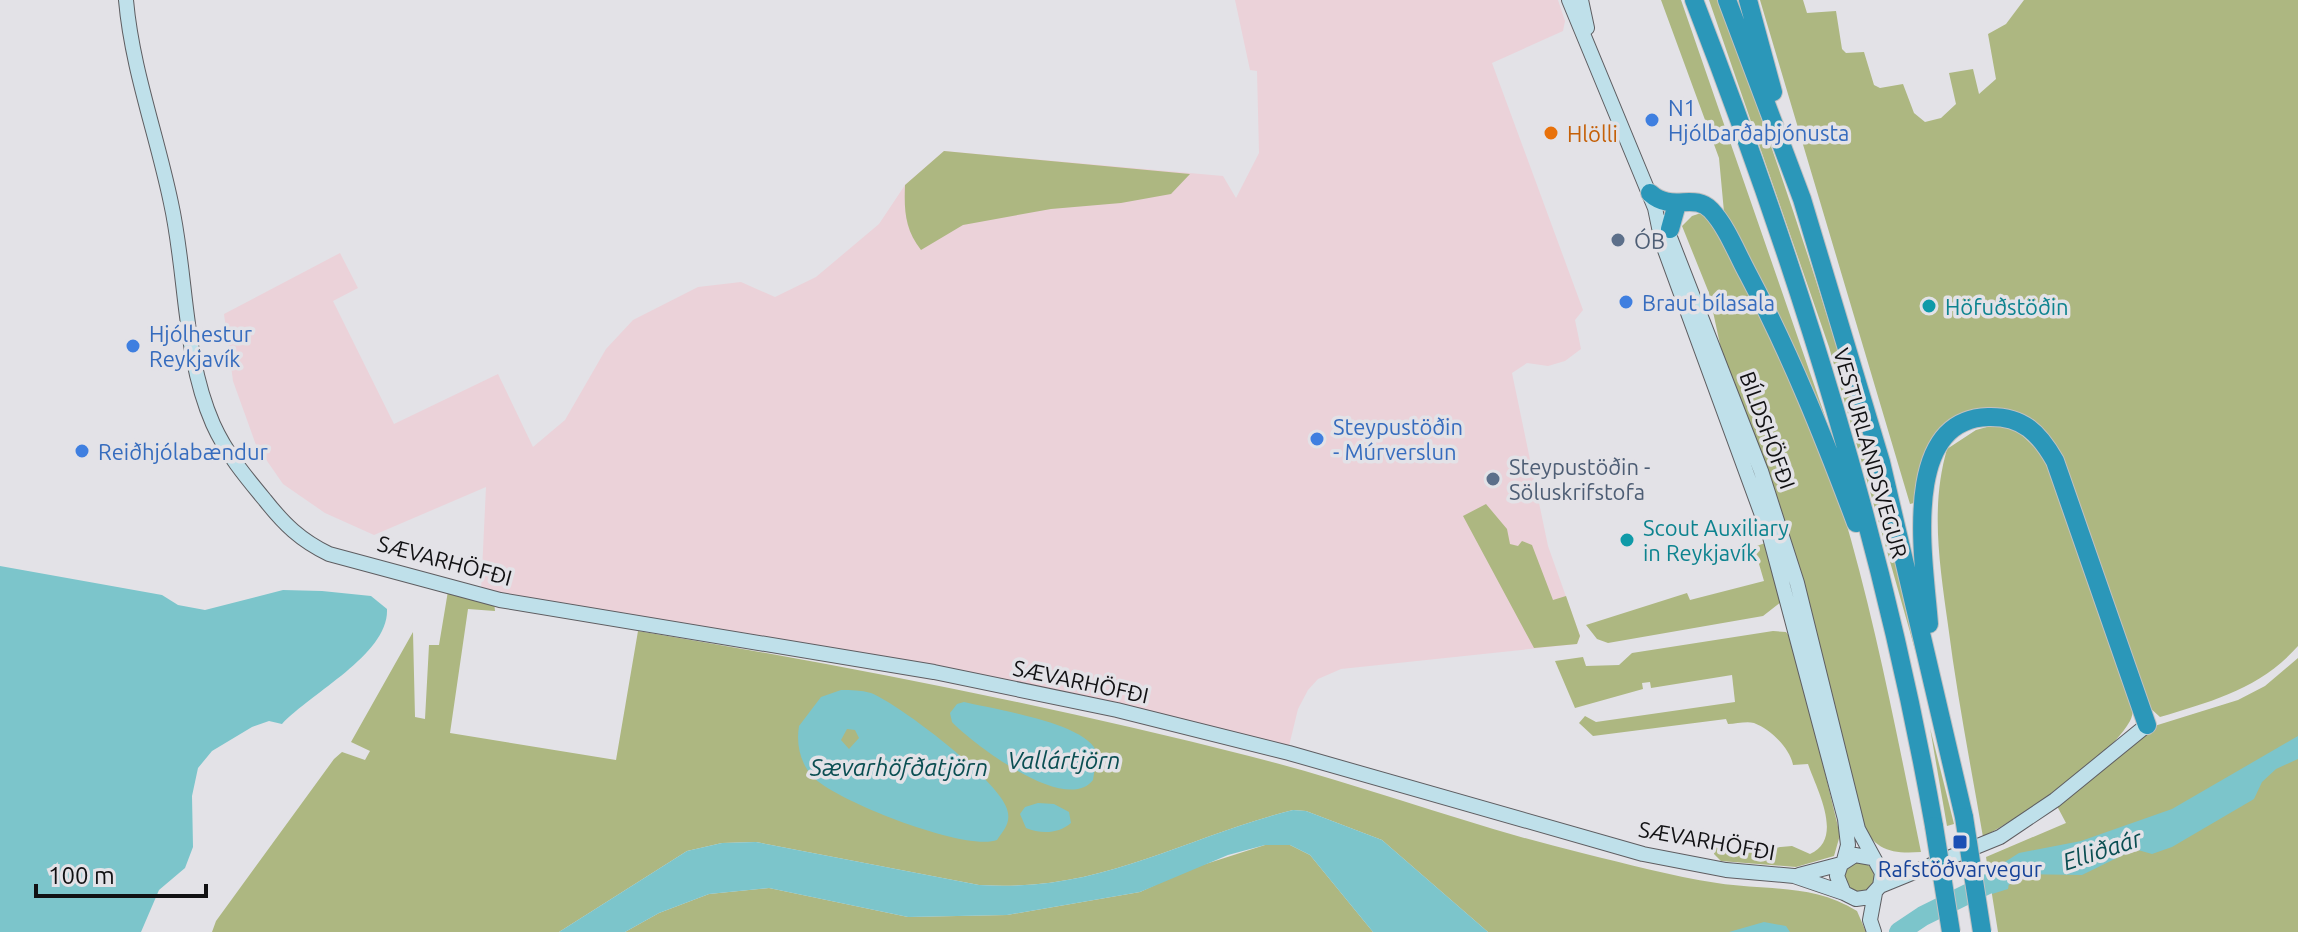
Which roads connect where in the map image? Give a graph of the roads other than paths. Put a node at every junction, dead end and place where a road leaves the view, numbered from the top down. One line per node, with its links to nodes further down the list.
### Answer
1 (126, 0): 18 (street, SÆVARHÖFÐI)
2 (1569, 0): 7 (street, BÍLDSHÖFÐI)
3 (1581, 0): 7 (street, BÍLDSHÖFÐI)
4 (1694, 0): 12 (highway, VESTURLANDSVEGUR)
5 (1727, 0): 8 (highway, VESTURLANDSVEGUR)
6 (1748, 0): 8 (highway)
7 (1589, 40): 9 (street, BÍLDSHÖFÐI)
8 (1802, 199): 13 (highway, VESTURLANDSVEGUR)
9 (1652, 201): 10 (highway); 11 (street, BÍLDSHÖFÐI); 16 (street, BÍLDSHÖFÐI)
10 (1677, 204): 11 (highway); 12 (highway)
11 (1670, 229): 15 (street, BÍLDSHÖFÐI)
12 (1890, 610): 22 (highway, VESTURLANDSVEGUR, bridge)
13 (1933, 674): 14 (highway); 23 (highway, VESTURLANDSVEGUR, bridge)
14 (2147, 725): 17 (street)
15 (1874, 860): 16 (street); 17 (street); 19 (street, BÍLDSHÖFÐI)
16 (1842, 862): 18 (street, SÆVARHÖFÐI); 20 (street, BÍLDSHÖFÐI)
17 (1921, 868): 19 (street)
18 (1794, 876): 20 (street, SÆVARHÖFÐI)
19 (1878, 889): 20 (street); 21 (street, BÍLDSHÖFÐI)
20 (1847, 895): 21 (street, BÍLDSHÖFÐI)
21 (1872, 928)
22 (1951, 932)
23 (1982, 932)

